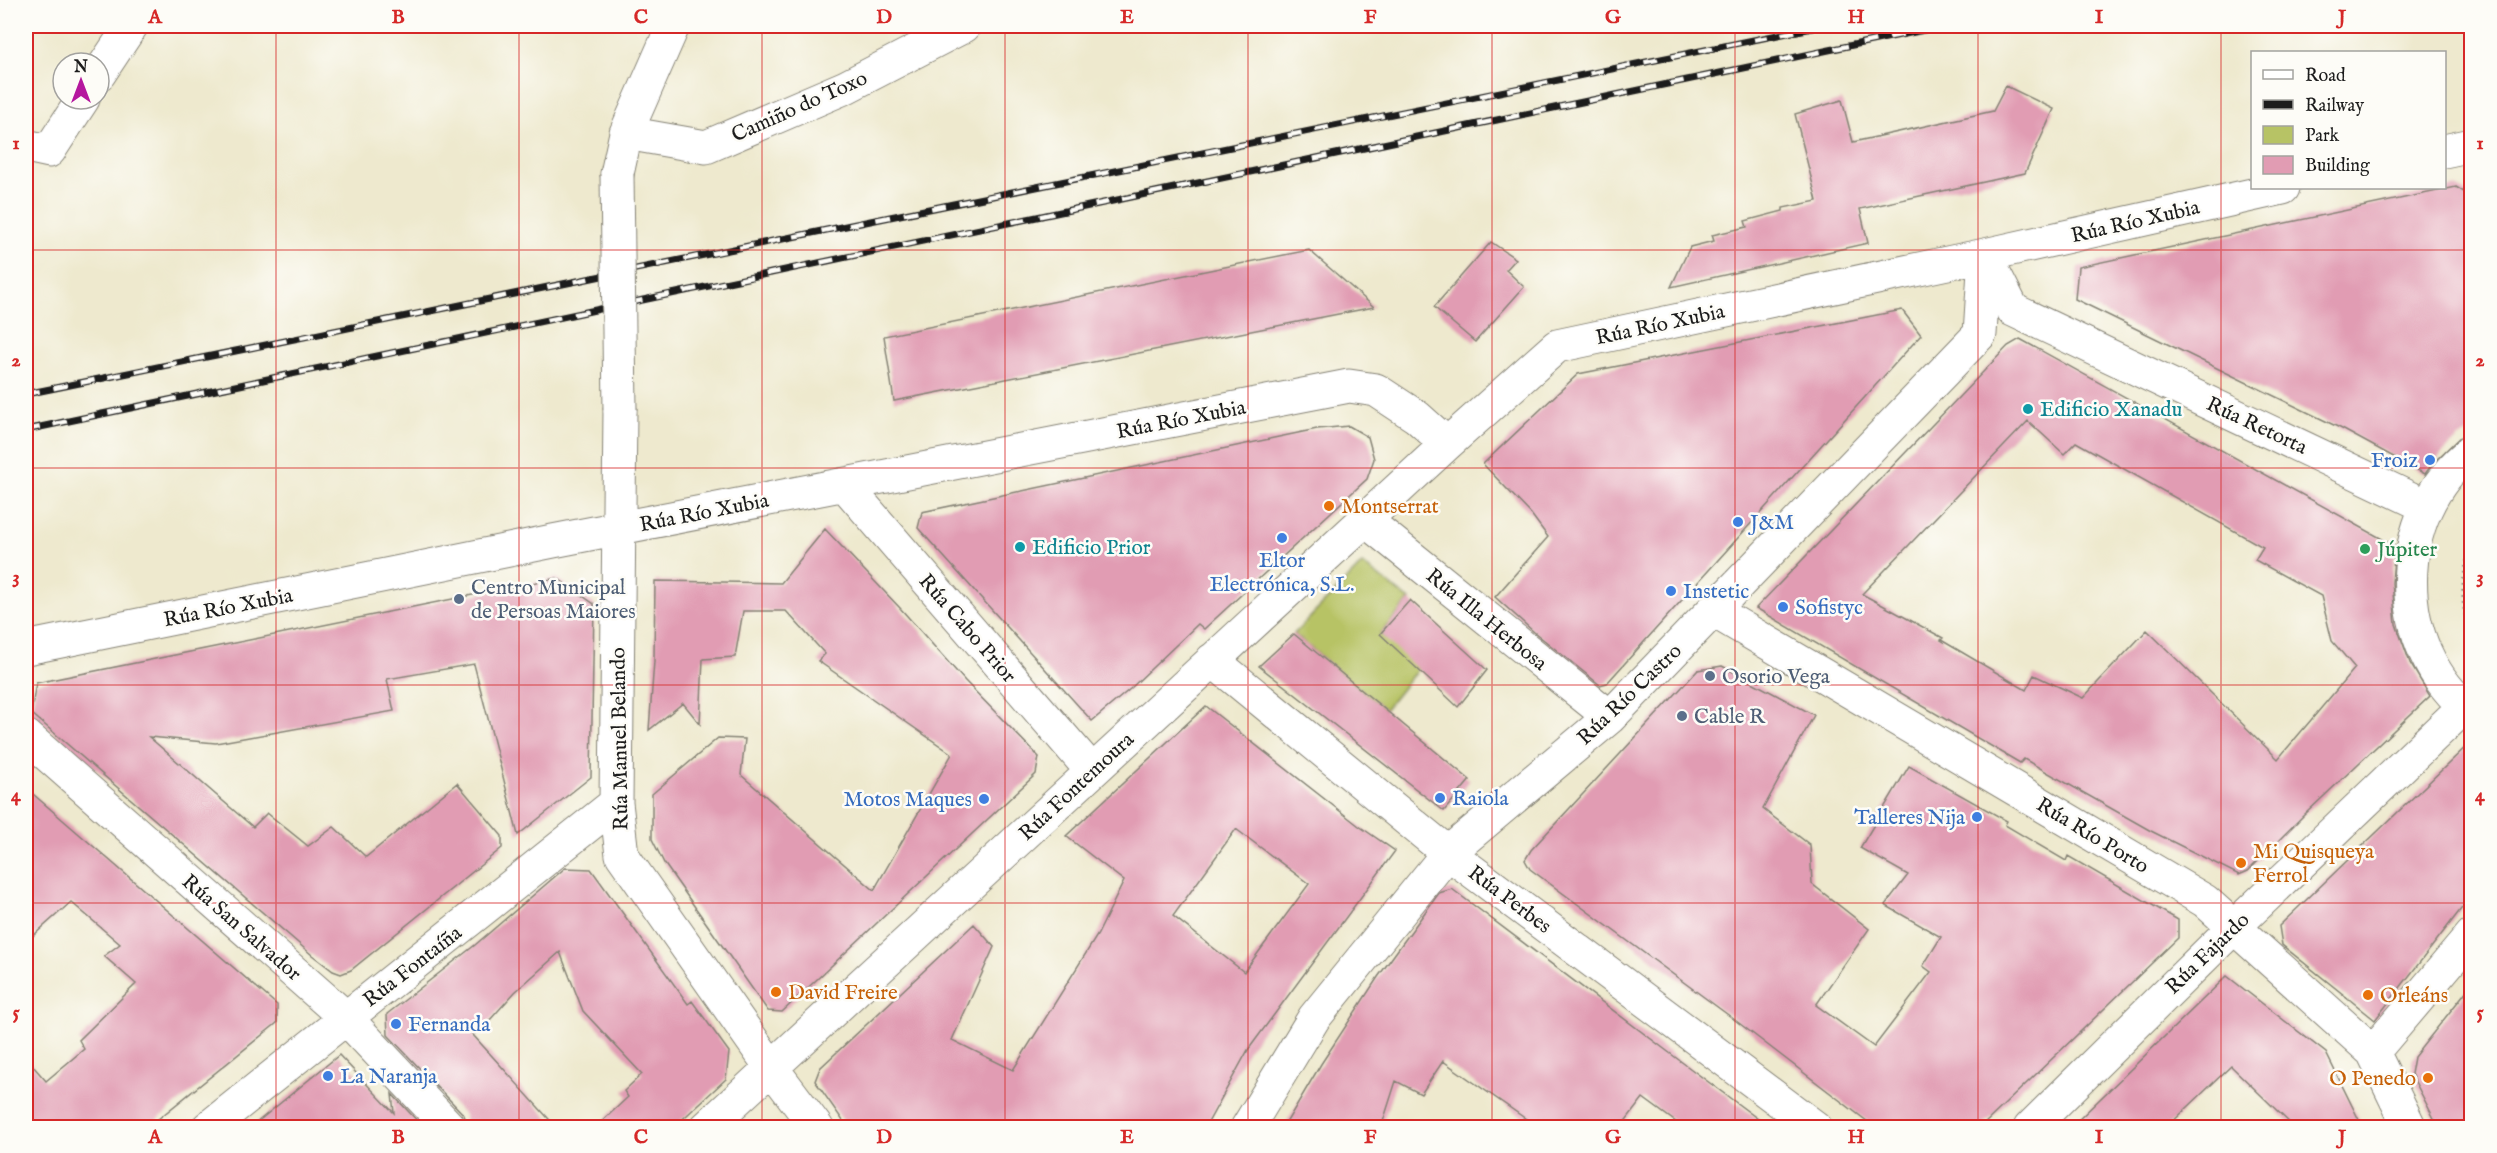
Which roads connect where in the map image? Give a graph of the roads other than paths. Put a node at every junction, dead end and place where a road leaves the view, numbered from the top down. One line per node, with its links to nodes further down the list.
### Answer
1 (131, 26): 4 (street)
2 (673, 26): 6 (street, Rúa Manuel Belando)
3 (964, 26): 6 (street, Camiño do Toxo)
4 (111, 56)
5 (72, 111): 8 (street)
6 (626, 133): 17 (street, Rúa Manuel Belando, bridge)
7 (2472, 145): 9 (street)
8 (37, 148)
9 (2446, 151)
10 (2279, 189): 11 (street, Rúa Río Xubia)
11 (1985, 255): 12 (street, Rúa Río Xubia); 15 (street, Rúa Retorta); 18 (street, Rúa Río Castro)
12 (1447, 444): 14 (street, Rúa Río Xubia); 16 (street, Rúa Fontemoura)
13 (2472, 451): 15 (street)
14 (845, 485): 17 (street, Rúa Río Xubia); 24 (street, Rúa Cabo Prior)
15 (2426, 506): 21 (street)
16 (1365, 520): 20 (street, Rúa Fontemoura); 22 (street, Rúa Illa Herbosa)
17 (618, 528): 19 (street, Rúa Río Xubia); 25 (street, Rúa Manuel Belando)
18 (1714, 611): 22 (street, Rúa Río Castro); 27 (street, Rúa Río Porto)
19 (26, 648)
20 (1212, 660): 24 (street, Rúa Fontemoura); 26 (street, Rúa Perbes)
21 (2468, 709): 27 (street, Rúa Fajardo)
22 (1610, 717): 26 (street, Rúa Río Castro)
23 (26, 736): 29 (street, Rúa San Salvador)
24 (1092, 771): 31 (street, Rúa Fontemoura)
25 (616, 803): 29 (street, Rúa Fontaíña); 31 (street, Rúa Manuel Belando)
26 (1448, 853): 36 (street, Rúa Río Castro); 37 (street, Rúa Perbes)
27 (2235, 926): 30 (street, Rúa Río Porto); 38 (street, Rúa Fajardo)
28 (2472, 935): 30 (street)
29 (346, 1018): 32 (street, Rúa Fontaíña); 33 (street, Rúa San Salvador)
30 (2373, 1052): 39 (street, Rúa Río Porto)
31 (771, 1067): 34 (street, Rúa Fontemoura); 35 (street, Rúa Manuel Belando)
32 (208, 1128)
33 (450, 1128)
34 (706, 1128)
35 (817, 1128)
36 (1247, 1128)
37 (1816, 1128)
38 (2030, 1128)
39 (2410, 1128)

